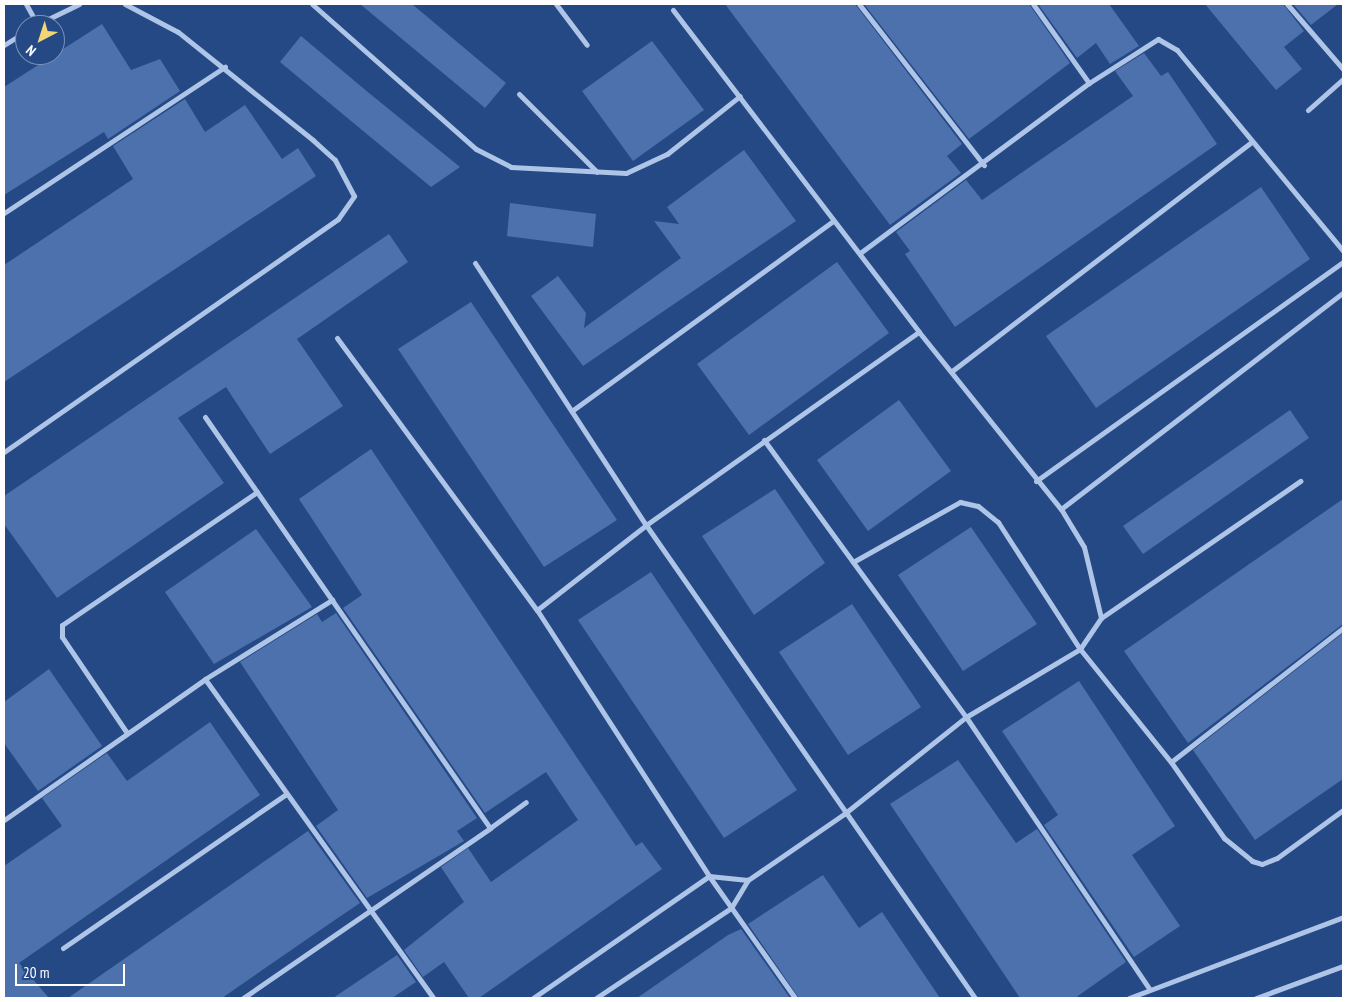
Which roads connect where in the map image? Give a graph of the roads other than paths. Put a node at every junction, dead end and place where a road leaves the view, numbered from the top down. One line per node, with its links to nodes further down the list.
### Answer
1 (79, 4): 9 (street)
2 (124, 4): 13 (street)
3 (312, 4): 22 (street)
4 (556, 4): 12 (street)
5 (859, 4): 21 (street)
6 (1033, 4): 16 (street)
7 (1287, 4): 14 (street)
8 (673, 10): 18 (street)
9 (57, 15)
10 (15, 38): 11 (street)
11 (4, 44)
12 (587, 45)
13 (225, 67): 23 (street); 36 (street)
14 (1343, 69)
15 (1343, 79): 19 (street)
16 (1089, 83): 20 (street); 21 (street)
17 (519, 94): 22 (street)
18 (740, 96): 22 (street); 24 (street)
19 (1308, 110)
20 (1252, 142): 25 (street); 32 (street)
21 (984, 165): 26 (street)
22 (598, 172)
23 (4, 212)
24 (833, 221): 26 (street); 33 (street)
25 (1343, 251)
26 (860, 253): 30 (street)
27 (1343, 262): 37 (street)
28 (475, 263): 33 (street)
29 (1343, 293): 40 (street)
30 (919, 332): 32 (street); 35 (street)
31 (337, 338): 44 (street)
32 (952, 372): 37 (street)
33 (573, 410): 41 (street)
34 (206, 417): 39 (street)
35 (764, 440): 41 (street); 42 (street)
36 (4, 452)
37 (1036, 481): 40 (street)
38 (1300, 481): 45 (street)
39 (257, 492): 43 (street); 50 (street)
40 (1061, 509): 45 (street)
41 (646, 525): 44 (street); 55 (street)
42 (853, 562): 47 (street); 49 (street)
43 (332, 600): 48 (street); 57 (street)
44 (537, 610): 58 (street)
45 (1100, 618): 47 (street)
46 (1343, 628): 51 (street)
47 (1080, 650): 49 (street); 51 (street)
48 (205, 679): 50 (street); 52 (street)
49 (966, 717): 55 (street); 65 (street)
50 (127, 733): 56 (street)
51 (1171, 762): 54 (street)
52 (286, 794): 61 (street); 63 (street)
53 (526, 802): 57 (street)
54 (1343, 810)
55 (844, 814): 59 (street); 71 (street)
56 (5, 817)
57 (490, 828): 61 (street)
58 (709, 876): 59 (street); 60 (street); 68 (street)
59 (748, 880): 60 (street)
60 (731, 908): 69 (street); 70 (street)
61 (369, 912): 66 (street); 67 (street)
62 (1343, 917): 65 (street)
63 (63, 948)
64 (1343, 966): 73 (street)
65 (1149, 988): 72 (street)
66 (243, 998)
67 (434, 998)
68 (533, 998)
69 (596, 998)
70 (795, 998)
71 (975, 998)
72 (1129, 998)
73 (1256, 998)

